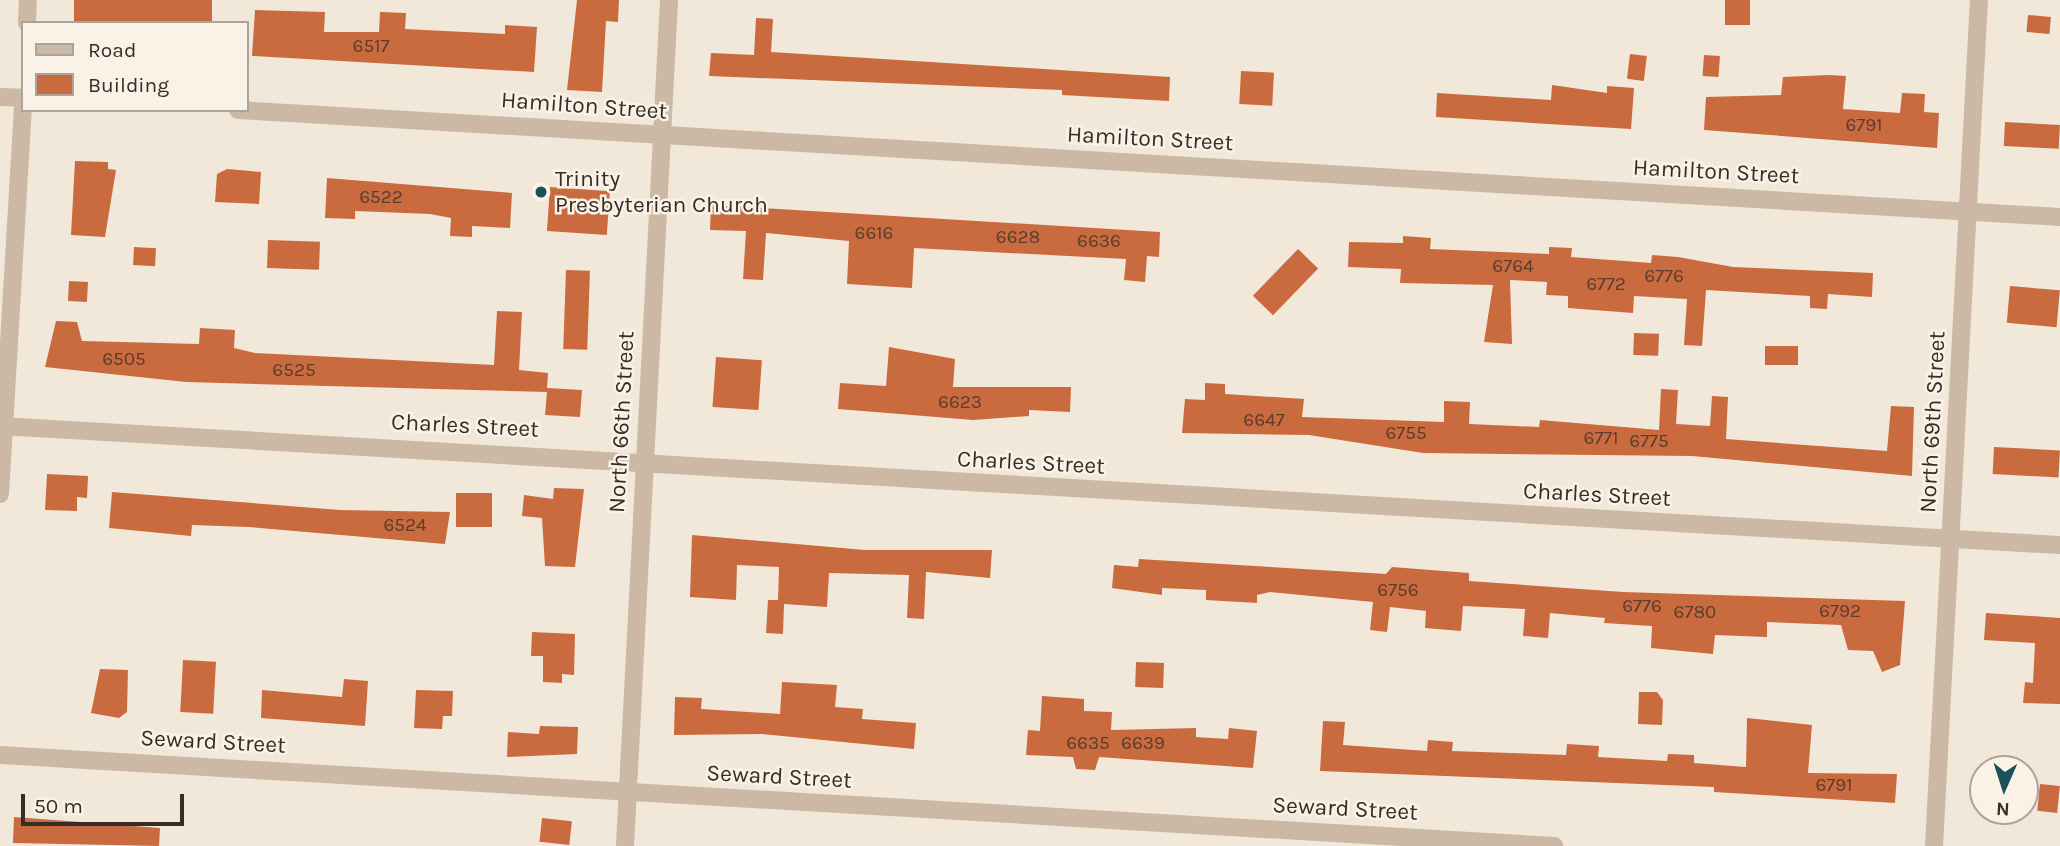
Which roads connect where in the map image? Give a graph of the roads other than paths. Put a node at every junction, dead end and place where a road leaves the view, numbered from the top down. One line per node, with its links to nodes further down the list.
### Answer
1 (28, 0): 4 (street)
2 (669, 0): 9 (street, North 66th Street)
3 (1979, 0): 10 (street, North 69th Street)
4 (27, 21)
5 (0, 97): 6 (street)
6 (21, 101)
7 (248, 111): 9 (street, Hamilton Street)
8 (22, 112): 12 (street)
9 (662, 135): 10 (street, Hamilton Street); 13 (street, North 66th Street)
10 (1968, 211): 11 (street, Hamilton Street); 15 (street, North 69th Street)
11 (2060, 217)
12 (2, 426): 13 (street, Charles Street); 14 (street)
13 (645, 462): 15 (street, Charles Street); 18 (street, North 66th Street)
14 (0, 494)
15 (1951, 539): 16 (street, Charles Street); 21 (street, North 69th Street)
16 (2060, 545)
17 (0, 755): 18 (street, Seward Street)
18 (628, 792): 19 (street, North 66th Street); 20 (street, Seward Street)
19 (625, 846)
20 (1555, 846)
21 (1934, 846)

